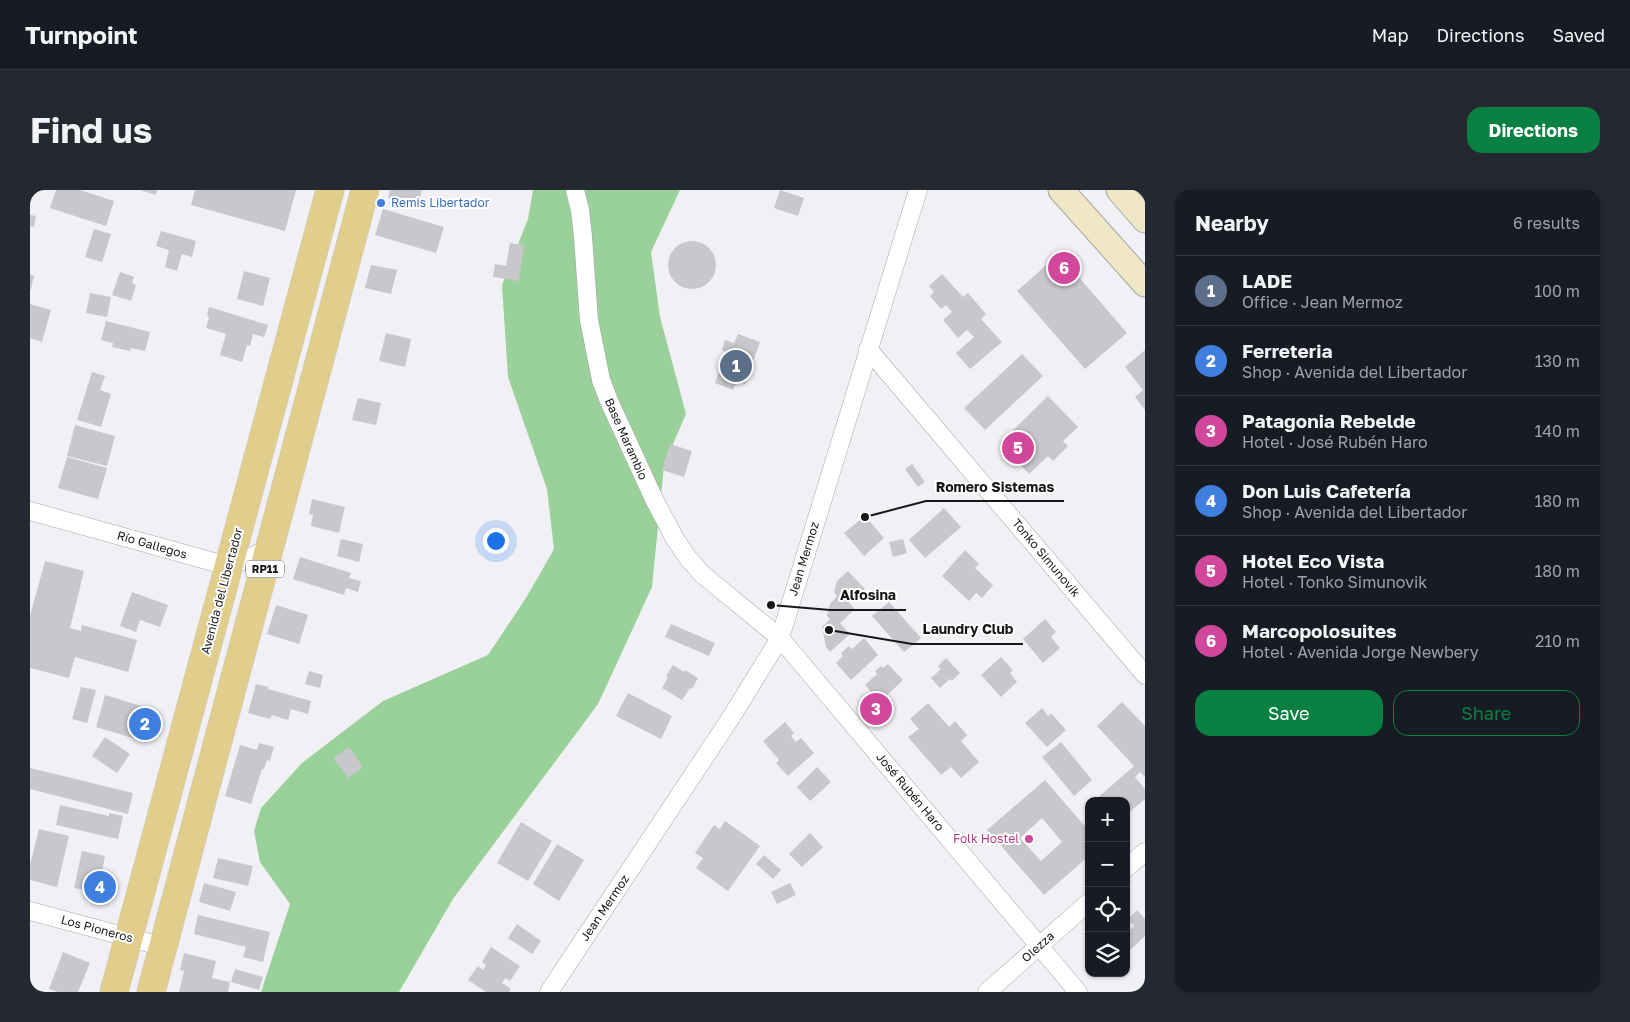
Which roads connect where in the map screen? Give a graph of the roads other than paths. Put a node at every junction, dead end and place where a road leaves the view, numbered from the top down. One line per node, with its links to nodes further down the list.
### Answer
1 (330, 190): 12 (main road, Avenida del Libertador / RP11)
2 (366, 190): 11 (main road, RP11)
3 (575, 190): 13 (street, Base Marambio)
4 (918, 190): 9 (street, Jean Mermoz)
5 (1061, 190): 8 (street)
6 (1119, 190): 7 (street)
7 (1145, 220)
8 (1145, 284)
9 (868, 349): 13 (street, Jean Mermoz); 14 (street, Tonko Simunovik)
10 (30, 511): 12 (street, Río Gallegos)
11 (270, 547): 12 (street); 21 (main road, RP11)
12 (228, 566): 19 (main road, Avenida del Libertador / RP11)
13 (780, 638): 20 (street, José Rubén Haro); 24 (street, Jean Mermoz)
14 (1145, 675)
15 (1145, 852): 16 (street)
16 (1130, 865)
17 (1085, 906): 20 (street, Olezza)
18 (30, 911): 19 (street, Los Pioneros)
19 (128, 938): 21 (street, Los Pioneros); 22 (main road, Avenida del Libertador / RP11)
20 (1039, 946): 25 (street, Olezza); 26 (street, José Rubén Haro)
21 (164, 947): 23 (main road, RP11)
22 (114, 992)
23 (150, 992)
24 (549, 992)
25 (987, 992)
26 (1078, 992)

